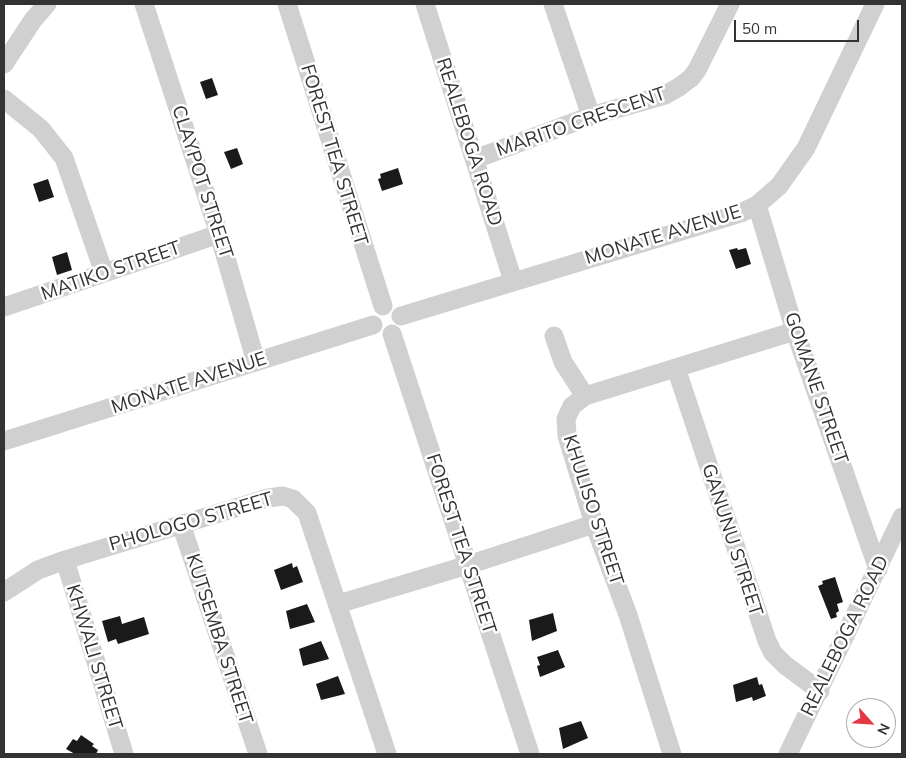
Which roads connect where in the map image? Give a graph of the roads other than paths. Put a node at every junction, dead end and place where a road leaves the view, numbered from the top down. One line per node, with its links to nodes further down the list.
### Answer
1 (47, 4): 8 (street)
2 (144, 4): 13 (street, CLAYPOT STREET)
3 (287, 4): 16 (street, FOREST TEA STREET)
4 (425, 4): 11 (street, REALEBOGA ROAD)
5 (553, 4): 10 (street)
6 (730, 4): 10 (street, MARITO CRESCENT)
7 (875, 4): 12 (street, MONATE AVENUE)
8 (4, 64)
9 (4, 98): 14 (street)
10 (591, 116): 11 (street, MARITO CRESCENT)
11 (475, 159): 15 (street, REALEBOGA ROAD)
12 (758, 205): 15 (street, MONATE AVENUE); 20 (street, GOMANE STREET)
13 (219, 234): 14 (street, MATIKO STREET); 23 (street, CLAYPOT STREET)
14 (104, 273): 17 (street, MATIKO STREET)
15 (513, 281): 18 (street, MONATE AVENUE)
16 (383, 306): 18 (street); 19 (street)
17 (4, 307)
18 (401, 316): 21 (street)
19 (373, 324): 21 (street); 23 (street, MONATE AVENUE)
20 (796, 331): 24 (street); 32 (street, GOMANE STREET)
21 (392, 334): 31 (street, FOREST TEA STREET)
22 (554, 336): 25 (street)
23 (256, 362): 26 (street, MONATE AVENUE)
24 (676, 368): 25 (street); 35 (street, GANUNU STREET)
25 (585, 396): 29 (street, KHULISO STREET)
26 (4, 441)
27 (902, 517): 32 (street, REALEBOGA ROAD)
28 (181, 524): 30 (street, PHOLOGO STREET); 34 (street, PHOLOGO STREET); 37 (street, KUTSEMBA STREET)
29 (594, 524): 31 (street); 40 (street, KHULISO STREET)
30 (65, 560): 33 (street, PHOLOGO STREET); 36 (street, KHWALI STREET)
31 (468, 565): 34 (street); 39 (street, FOREST TEA STREET)
32 (878, 569): 35 (street, REALEBOGA ROAD)
33 (4, 592)
34 (338, 604): 38 (street, PHOLOGO STREET)
35 (820, 691): 41 (street, REALEBOGA ROAD)
36 (124, 754)
37 (258, 754)
38 (387, 754)
39 (530, 754)
40 (672, 754)
41 (788, 754)

